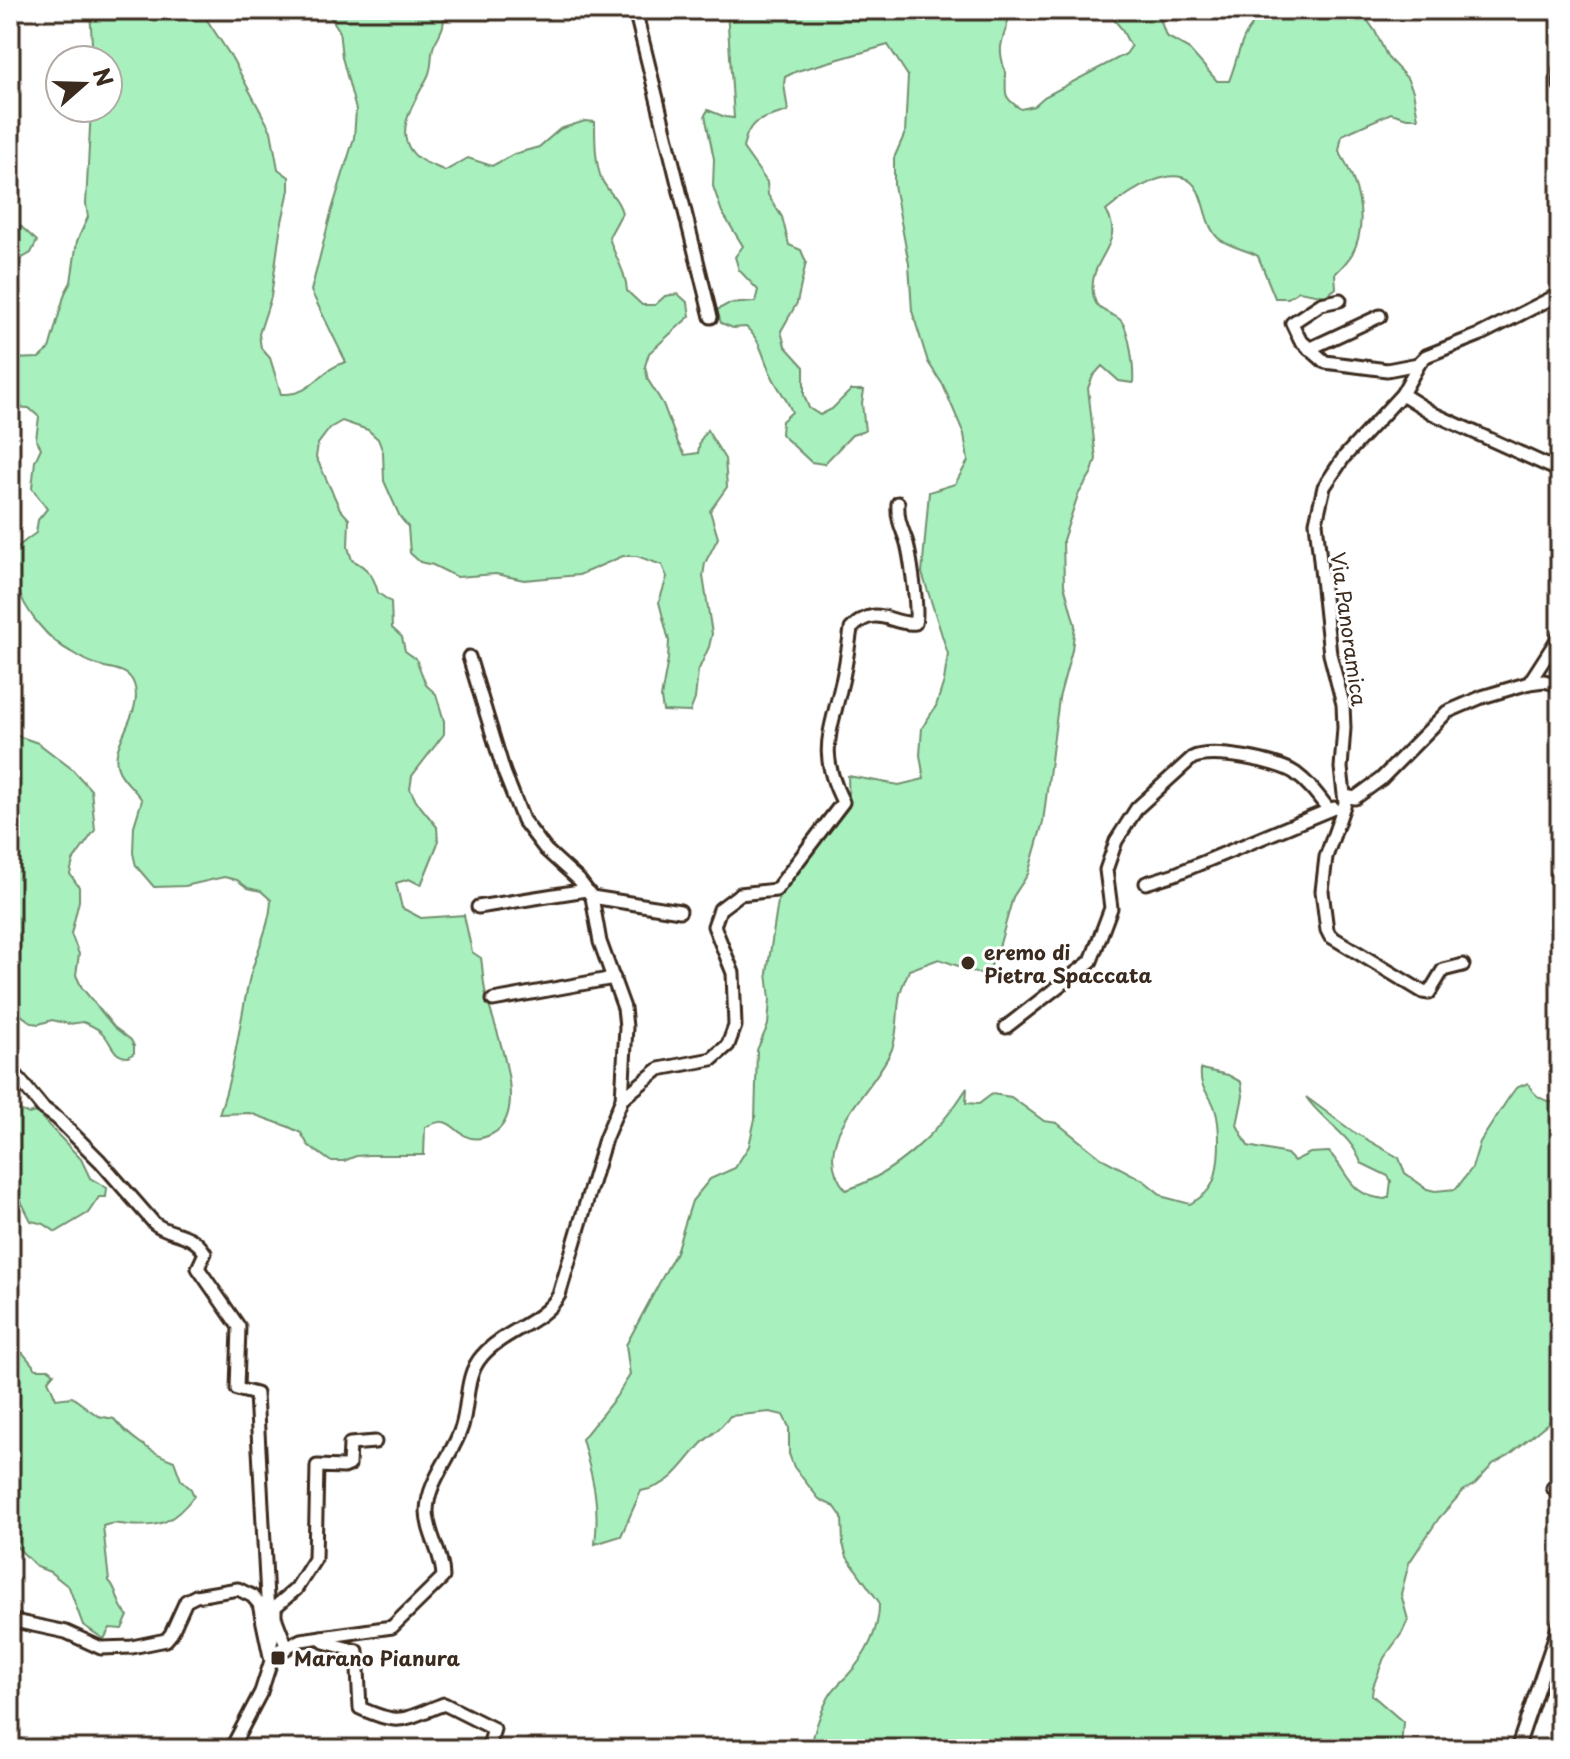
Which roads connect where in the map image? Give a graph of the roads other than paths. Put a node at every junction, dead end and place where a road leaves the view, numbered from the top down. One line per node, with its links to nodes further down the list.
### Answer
1 (635, 10): 7 (street)
2 (1560, 69): 3 (street)
3 (1560, 86)
4 (1560, 294): 9 (street)
5 (1340, 300): 8 (street)
6 (1380, 316): 8 (street)
7 (711, 317)
8 (1309, 349): 9 (street)
9 (1418, 364): 10 (street, Via Panoramica)
10 (1402, 394): 11 (street); 17 (street, Via Panoramica)
11 (1560, 471)
12 (898, 503): 28 (street)
13 (1560, 635): 15 (street)
14 (469, 657): 20 (street)
15 (1529, 683): 16 (street); 17 (street)
16 (1560, 685)
17 (1345, 800): 18 (street); 23 (street)
18 (1329, 810): 19 (street); 26 (street)
19 (1146, 883)
20 (589, 893): 21 (street); 22 (street); 24 (street)
21 (478, 907)
22 (680, 911)
23 (1463, 965)
24 (614, 978): 25 (street); 28 (street)
25 (493, 1000)
26 (1006, 1027)
27 (10, 1068): 34 (street)
28 (622, 1099): 32 (street)
29 (375, 1442): 33 (street)
30 (10, 1620): 34 (street)
31 (1560, 1622): 37 (street)
32 (321, 1637): 33 (street); 36 (street)
33 (287, 1648): 34 (street)
34 (270, 1651): 35 (street)
35 (231, 1749)
36 (488, 1749)
37 (1517, 1749)

